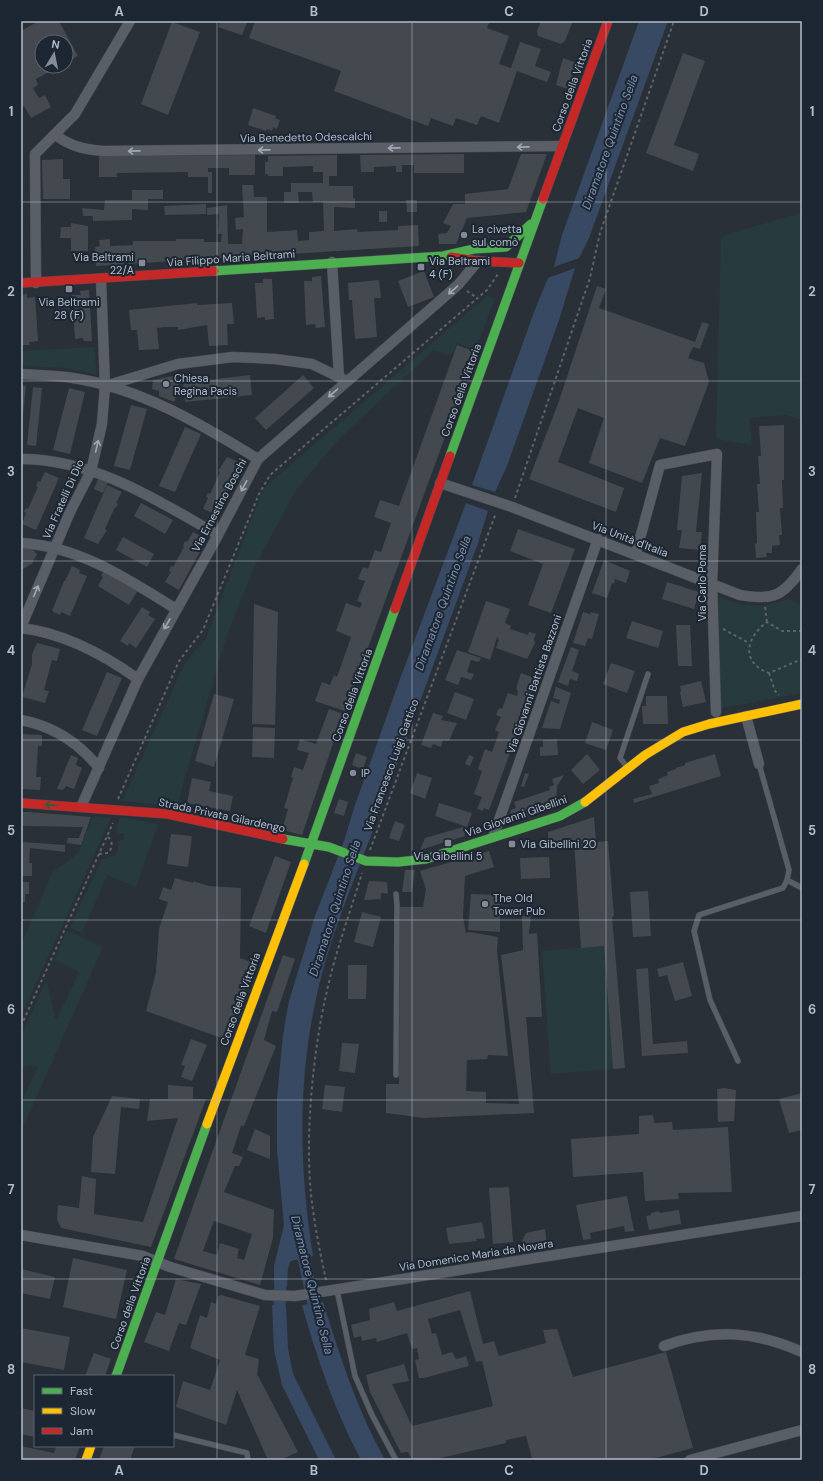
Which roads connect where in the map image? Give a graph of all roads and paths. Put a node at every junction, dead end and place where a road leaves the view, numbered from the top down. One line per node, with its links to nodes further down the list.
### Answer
1 (130, 21): 4 (street)
2 (608, 21): 5 (street, Corso della Vittoria)
3 (674, 21): 26 (path)
4 (55, 134): 5 (street, Via Benedetto Odescalchi, one-way to 4); 15 (street)
5 (562, 146): 6 (street, Corso della Vittoria)
6 (537, 218): 7 (street); 9 (street, Corso della Vittoria)
7 (506, 246): 8 (street, Via Filippo Maria Beltrami); 9 (street)
8 (443, 256): 10 (street, Via Filippo Maria Beltrami); 11 (street, Via Filippo Maria Beltrami)
9 (521, 259): 10 (street, Via Filippo Maria Beltrami); 24 (street, Corso della Vittoria)
10 (478, 261): 19 (street, Via Ernestino Boschi, one-way to 19)
11 (332, 262): 13 (street, Via Filippo Maria Beltrami); 19 (street)
12 (499, 269): 17 (path)
13 (102, 279): 15 (street, Via Filippo Maria Beltrami); 20 (street, Via Fratelli Di Dio)
14 (21, 283): 15 (street, Via Filippo Maria Beltrami)
15 (36, 283)
16 (463, 288): 17 (path)
17 (477, 298): 53 (path)
18 (21, 374): 20 (street)
19 (343, 379): 20 (street); 22 (street, Via Ernestino Boschi, one-way to 22)
20 (105, 386): 22 (street); 23 (street, Via Fratelli Di Dio, one-way to 20)
21 (21, 458): 23 (street)
22 (258, 459): 27 (street, Via Ernestino Boschi, one-way to 27)
23 (91, 471): 27 (street); 30 (street, Via Fratelli Di Dio)
24 (440, 483): 25 (street, Via Unità d'Italia); 59 (street, Corso della Vittoria)
25 (498, 503): 26 (street, Via Unità d'Italia); 61 (path, Via Francesco Luigi Gattico)
26 (512, 507): 28 (street, Via Unità d'Italia)
27 (218, 536): 35 (street, Via Ernestino Boschi)
28 (598, 540): 31 (street, Via Unità d'Italia); 58 (street, Via Giovanni Battista Bazzoni)
29 (21, 543): 30 (street)
30 (54, 549): 35 (street); 37 (street, Via Fratelli Di Dio, one-way to 30)
31 (636, 554): 33 (street, Via Unità d'Italia); 33 (street, Via Carlo Poma)
32 (802, 570): 33 (street, Via Unità d'Italia)
33 (712, 584): 38 (street, Via Carlo Poma)
34 (765, 604): 36 (path)
35 (176, 609): 44 (street, Via Ernestino Boschi, one-way to 44)
36 (767, 622): 39 (path); 40 (path)
37 (21, 628): 44 (street)
38 (714, 628): 40 (path); 47 (street, Via Carlo Poma)
39 (802, 631)
40 (750, 643): 42 (path)
41 (802, 659): 42 (path)
42 (770, 673): 45 (path)
43 (648, 674): 52 (lane)
44 (138, 679): 51 (street, Via Ernestino Boschi)
45 (782, 699)
46 (802, 704): 48 (street, Via Giovanni Gibellini)
47 (716, 712)
48 (746, 716): 50 (street); 52 (street, Via Giovanni Gibellini)
49 (21, 720): 51 (street)
50 (759, 764): 62 (lane)
51 (98, 768): 55 (street, Via Ernestino Boschi)
52 (629, 769): 58 (street, Via Giovanni Gibellini)
53 (118, 802)
54 (21, 803): 55 (street, Strada Privata Gilardengo, one-way to 54)
55 (81, 807): 59 (street, Strada Privata Gilardengo)
56 (113, 822): 57 (path)
57 (107, 836): 60 (path); 60 (path)
58 (493, 837): 61 (street, Via Giovanni Gibellini)
59 (310, 845): 61 (street, Via Giovanni Gibellini); 70 (street, Corso della Vittoria)
60 (99, 854): 65 (path)
61 (364, 860): 71 (path, Via Francesco Luigi Gattico)
62 (788, 880): 63 (lane); 66 (lane)
63 (802, 888)
64 (396, 894): 67 (lane)
65 (21, 1026)
66 (738, 1062)
67 (396, 1075)
68 (802, 1216): 72 (street, Via Domenico Maria da Novara)
69 (21, 1234): 70 (street, Via Domenico Maria da Novara)
70 (157, 1262): 72 (street, Via Domenico Maria da Novara); 75 (street, Corso della Vittoria)
71 (326, 1279)
72 (337, 1290): 81 (lane)
73 (664, 1346): 74 (street)
74 (802, 1352)
75 (116, 1375)
76 (802, 1430): 82 (street)
77 (174, 1435): 80 (lane)
78 (91, 1447): 79 (street)
79 (86, 1460)
80 (248, 1460)
81 (396, 1460)
82 (690, 1460)

